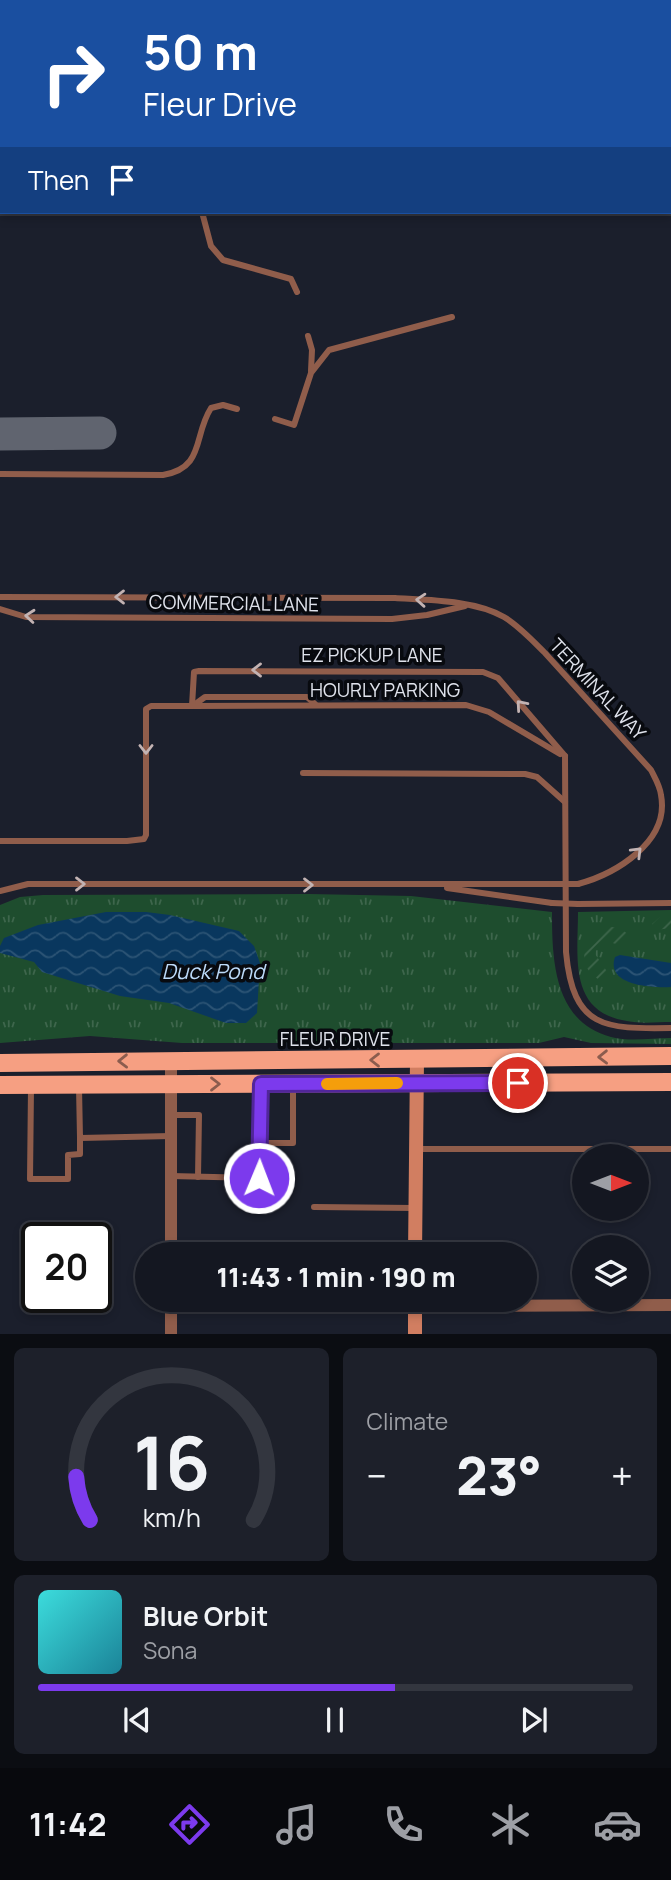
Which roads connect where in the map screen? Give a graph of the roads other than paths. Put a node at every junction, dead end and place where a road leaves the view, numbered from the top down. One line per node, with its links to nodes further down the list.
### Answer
1 (203, 214): 2 (lane)
2 (297, 292)
3 (452, 317): 5 (lane)
4 (308, 337): 5 (lane)
5 (311, 373): 7 (lane)
6 (237, 409): 8 (lane)
7 (275, 419)
8 (0, 474)
9 (0, 597): 10 (lane, TERMINAL WAY, one-way to 9)
10 (467, 606): 11 (lane, COMMERCIAL LANE, one-way to 11); 17 (lane, TERMINAL WAY, one-way to 10, bridge)
11 (0, 609)
12 (192, 706): 13 (lane, HOURLY PARKING); 13 (lane, EZ PICKUP LANE, one-way to 12); 16 (lane, one-way to 16)
13 (565, 756): 15 (lane)
14 (303, 773): 15 (lane)
15 (565, 802): 20 (lane)
16 (0, 841)
17 (428, 885): 18 (lane, TERMINAL WAY, one-way to 17); 19 (lane, bridge)
18 (0, 891)
19 (671, 903)
20 (671, 1028)
21 (671, 1056): 22 (main road, FLEUR DRIVE, one-way to 22)
22 (417, 1060): 23 (main road, FLEUR DRIVE, one-way to 23); 26 (street)
23 (171, 1061): 24 (main road, FLEUR DRIVE, one-way to 24); 28 (street)
24 (0, 1063)
25 (671, 1082): 26 (main road)
26 (417, 1083): 30 (main road); 37 (street)
27 (79, 1084): 28 (main road); 32 (main road); 35 (lane)
28 (172, 1084): 29 (main road, one-way to 29); 33 (street)
29 (261, 1084): 30 (main road); 36 (lane)
30 (293, 1084): 36 (lane)
31 (0, 1085): 32 (main road)
32 (31, 1085): 35 (lane)
33 (172, 1115): 34 (street); 40 (lane)
34 (172, 1136): 35 (lane); 39 (street)
35 (80, 1138)
36 (260, 1143): 40 (lane)
37 (416, 1149): 38 (lane); 42 (street)
38 (671, 1149)
39 (171, 1177): 40 (lane); 43 (street)
40 (198, 1177)
41 (314, 1207): 42 (lane)
42 (416, 1208): 44 (street)
43 (171, 1242)
44 (415, 1242)
45 (537, 1304): 46 (street)
46 (671, 1305)
47 (171, 1312): 49 (street)
48 (415, 1312): 50 (street)
49 (171, 1334)
50 (415, 1334)

